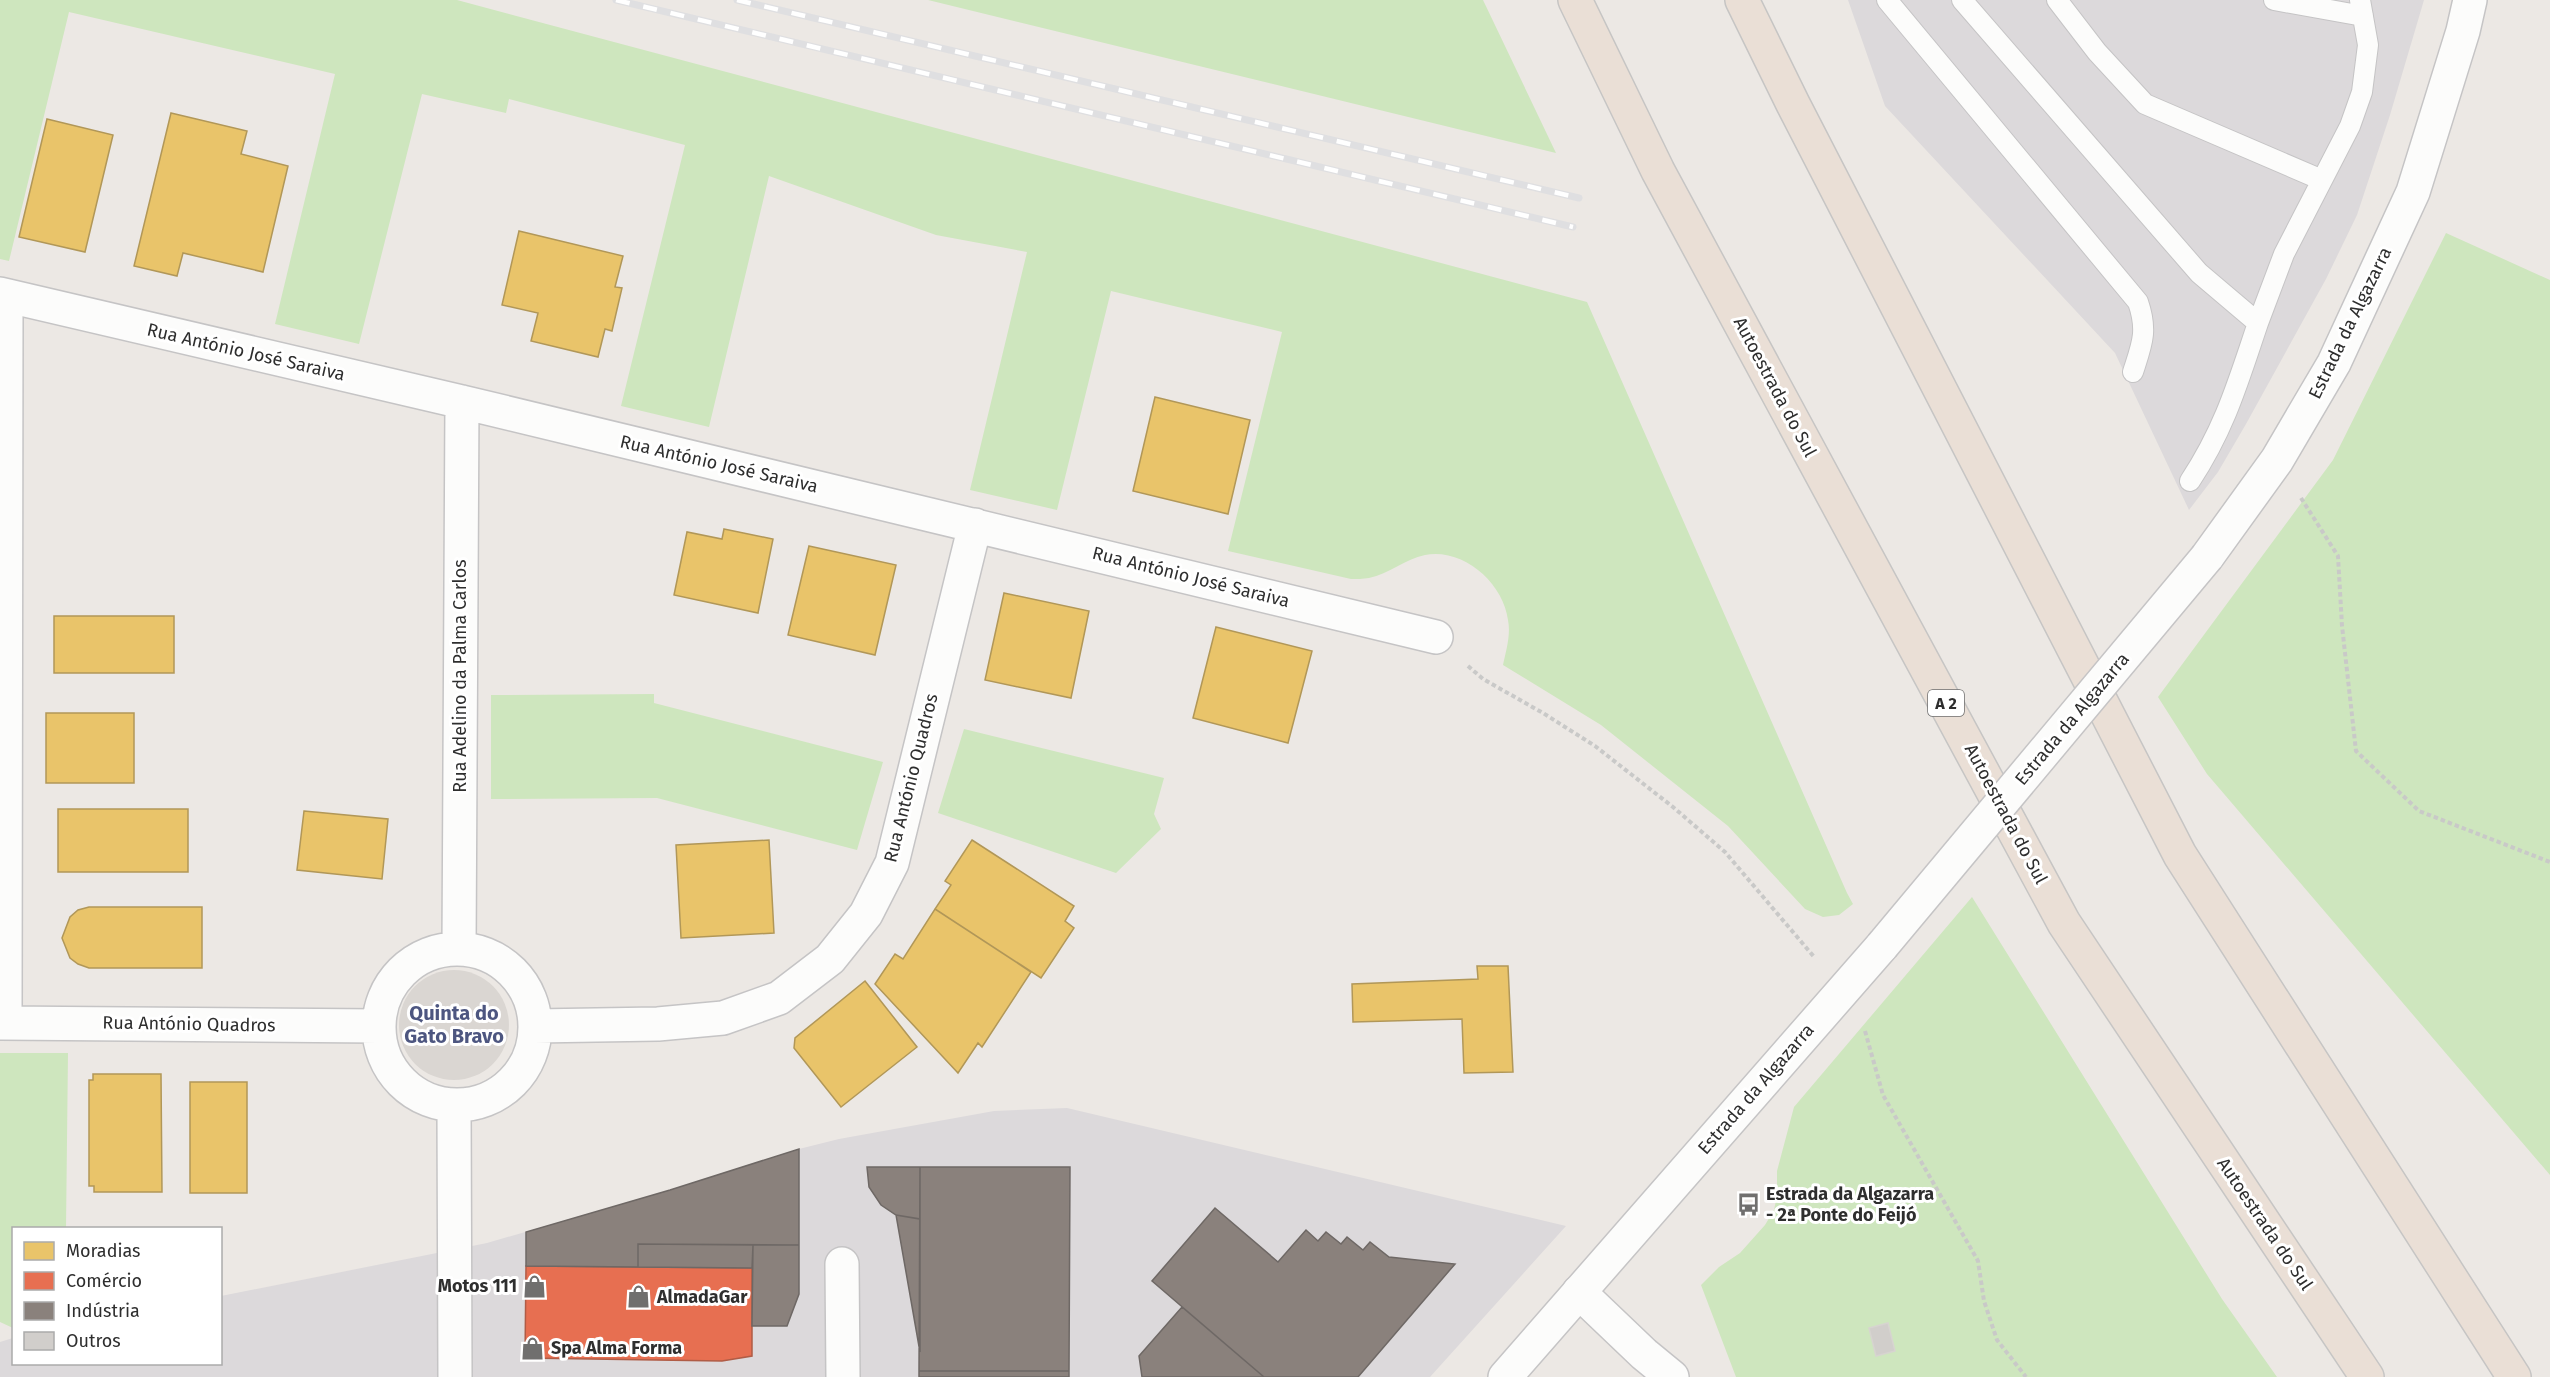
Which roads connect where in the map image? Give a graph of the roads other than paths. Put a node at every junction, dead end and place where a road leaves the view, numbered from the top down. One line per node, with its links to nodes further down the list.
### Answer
1 (1575, 0): 28 (highway, Autoestrada do Sul / A 2)
2 (1742, 0): 29 (highway)
3 (1887, 0): 12 (lane)
4 (1962, 0): 11 (lane)
5 (2057, 0): 9 (lane)
6 (2274, 0): 8 (lane)
7 (2470, 0): 23 (street, Estrada da Algazarra, bridge)
8 (2361, 8): 9 (lane)
9 (2322, 180): 11 (lane)
10 (3, 295): 13 (street, Rua António José Saraiva); 18 (street)
11 (2258, 323): 14 (lane)
12 (2133, 372)
13 (462, 402): 15 (street, Rua António José Saraiva); 17 (street, Rua Adelino da Palma Carlos)
14 (2190, 481)
15 (975, 525): 16 (street, Rua António José Saraiva); 20 (street, Rua António Quadros)
16 (1436, 637)
17 (459, 949): 19 (street); 20 (street)
18 (2, 1023): 19 (street, Rua António Quadros)
19 (378, 1026): 21 (street)
20 (535, 1026): 21 (street)
21 (454, 1106): 24 (street)
22 (842, 1264): 25 (street)
23 (1578, 1292): 26 (street, Estrada da Algazarra); 27 (street)
24 (455, 1377)
25 (843, 1377)
26 (1505, 1377)
27 (1672, 1377)
28 (2367, 1377)
29 (2514, 1377)

